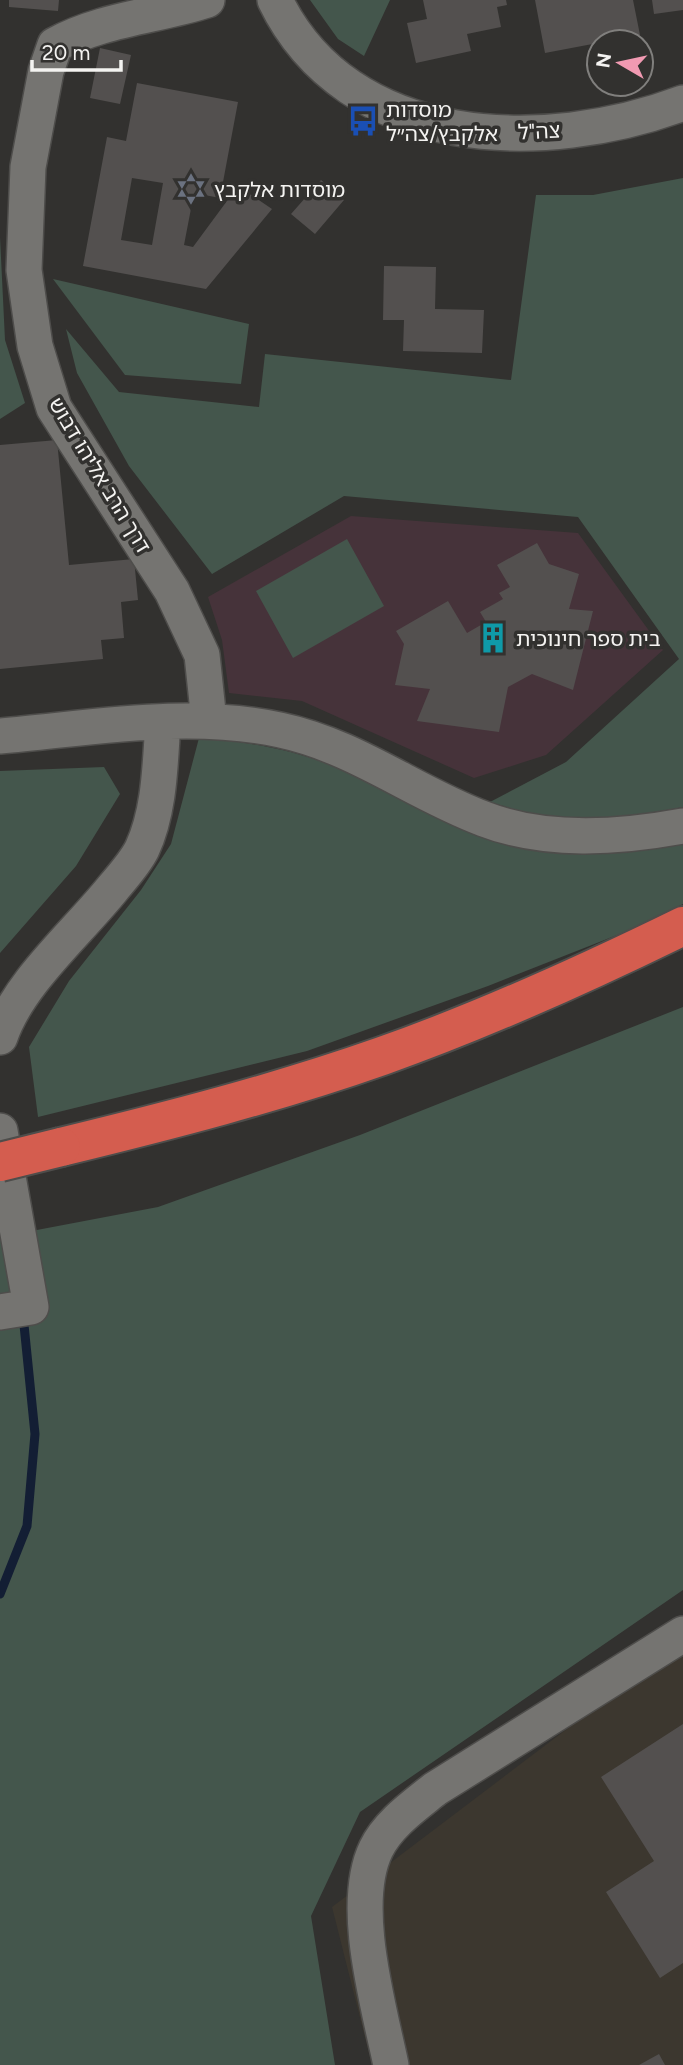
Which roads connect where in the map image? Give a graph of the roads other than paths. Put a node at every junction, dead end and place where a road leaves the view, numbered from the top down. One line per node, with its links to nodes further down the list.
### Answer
1 (207, 0): 4 (street, דרך הרב אליהו דבוש)
2 (275, 0): 3 (street, צה"ל)
3 (683, 103)
4 (209, 721): 5 (street); 7 (street)
5 (163, 722): 6 (street); 9 (street)
6 (0, 736)
7 (683, 826)
8 (683, 926): 11 (highway, bridge)
9 (0, 1037)
10 (0, 1131): 12 (street)
11 (0, 1162)
12 (0, 1312)
13 (683, 1634): 14 (street)
14 (391, 2065)

